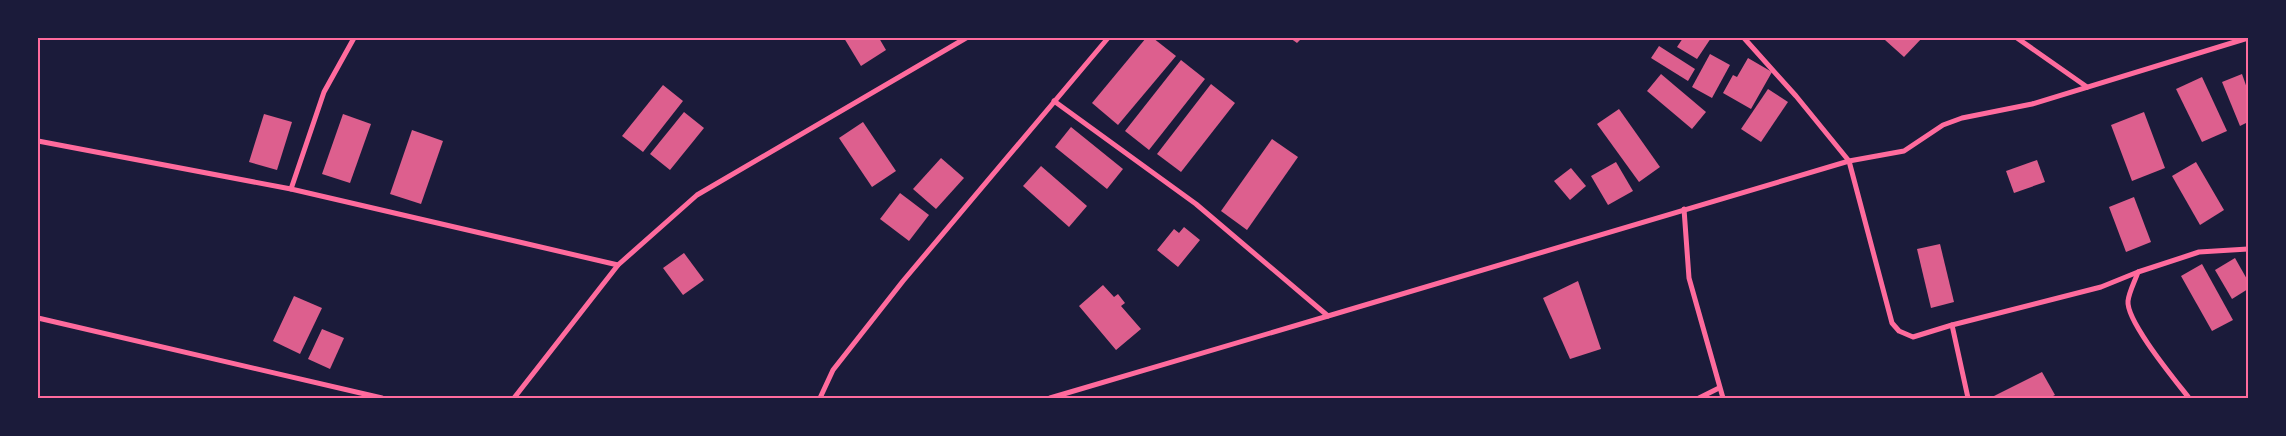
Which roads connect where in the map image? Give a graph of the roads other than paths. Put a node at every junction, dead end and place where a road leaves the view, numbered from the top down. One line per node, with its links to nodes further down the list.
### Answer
1 (354, 38): 11 (street)
2 (966, 38): 14 (street)
3 (1108, 38): 8 (street)
4 (1744, 38): 10 (street)
5 (2017, 38): 7 (street)
6 (2248, 38): 7 (street)
7 (2087, 87): 10 (street)
8 (1054, 101): 16 (street); 22 (street)
9 (38, 141): 11 (street)
10 (1849, 161): 12 (street); 18 (street)
11 (291, 189): 14 (street)
12 (1684, 209): 16 (street); 19 (street)
13 (2248, 249): 15 (street)
14 (618, 264): 21 (street)
15 (2138, 272): 18 (street); 27 (street)
16 (1328, 316): 23 (street)
17 (38, 318): 20 (street)
18 (1952, 325): 26 (street)
19 (1719, 388): 24 (street); 25 (street)
20 (382, 398)
21 (514, 398)
22 (820, 398)
23 (1050, 398)
24 (1699, 398)
25 (1722, 398)
26 (1968, 398)
27 (2189, 398)

